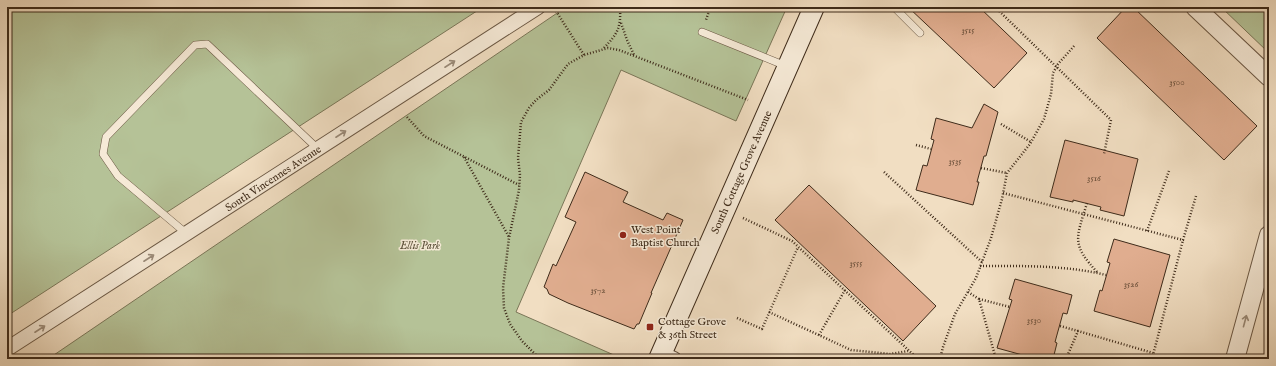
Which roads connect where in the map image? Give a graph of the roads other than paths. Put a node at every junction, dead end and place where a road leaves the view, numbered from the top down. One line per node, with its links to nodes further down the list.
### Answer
1 (538, 7): 9 (street, South Vincennes Avenue, one-way to 1)
2 (814, 7): 7 (main road, South Cottage Grove Avenue)
3 (894, 7): 6 (lane)
4 (1195, 7): 8 (street)
5 (702, 32): 7 (lane)
6 (920, 33)
7 (788, 66): 13 (main road, South Cottage Grove Avenue)
8 (1269, 77)
9 (318, 149): 10 (street, South Vincennes Avenue); 10 (lane)
10 (186, 234): 12 (street, South Vincennes Avenue, one-way to 10)
11 (1269, 235): 14 (street, one-way to 11)
12 (7, 349)
13 (665, 357)
14 (1235, 359)

